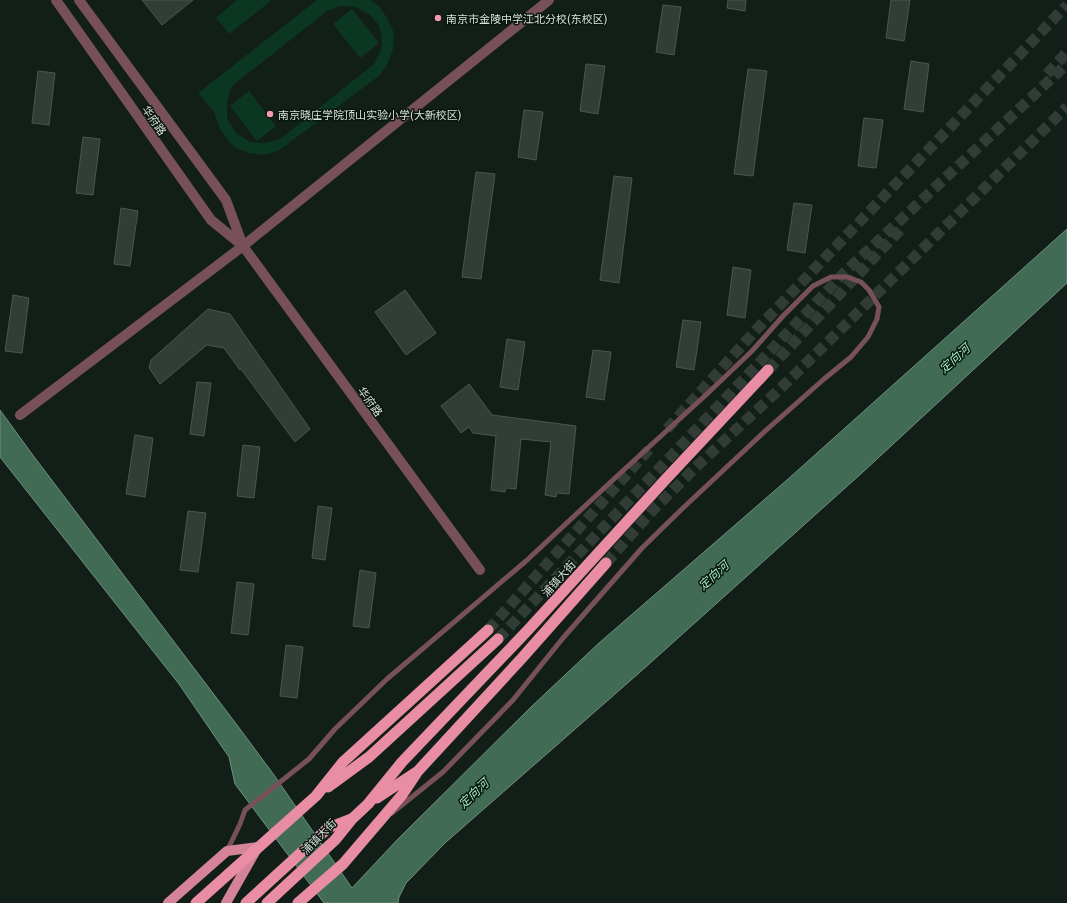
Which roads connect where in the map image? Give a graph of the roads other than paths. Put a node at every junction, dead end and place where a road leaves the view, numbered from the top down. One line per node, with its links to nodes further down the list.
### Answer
1 (56, 0): 4 (street, 华府路)
2 (79, 0): 4 (street, 华府路)
3 (549, 0): 4 (street)
4 (243, 246): 6 (street); 8 (street, 华府路)
5 (768, 370): 13 (highway, 浦镇大街)
6 (20, 415)
7 (606, 563): 11 (highway, 浦镇大街)
8 (480, 570)
9 (488, 630): 12 (highway)
10 (498, 639): 12 (highway)
11 (418, 771): 13 (highway, 浦镇大街); 15 (highway)
12 (316, 796): 16 (highway)
13 (368, 804): 14 (highway, 浦镇大街)
14 (352, 819): 22 (highway); 23 (highway, 浦镇大街)
15 (373, 829): 17 (lane); 18 (highway)
16 (258, 847): 17 (main road); 20 (highway); 21 (main road)
17 (227, 851): 19 (main road)
18 (302, 900)
19 (168, 903)
20 (196, 903)
21 (226, 903)
22 (246, 903)
23 (267, 903)

